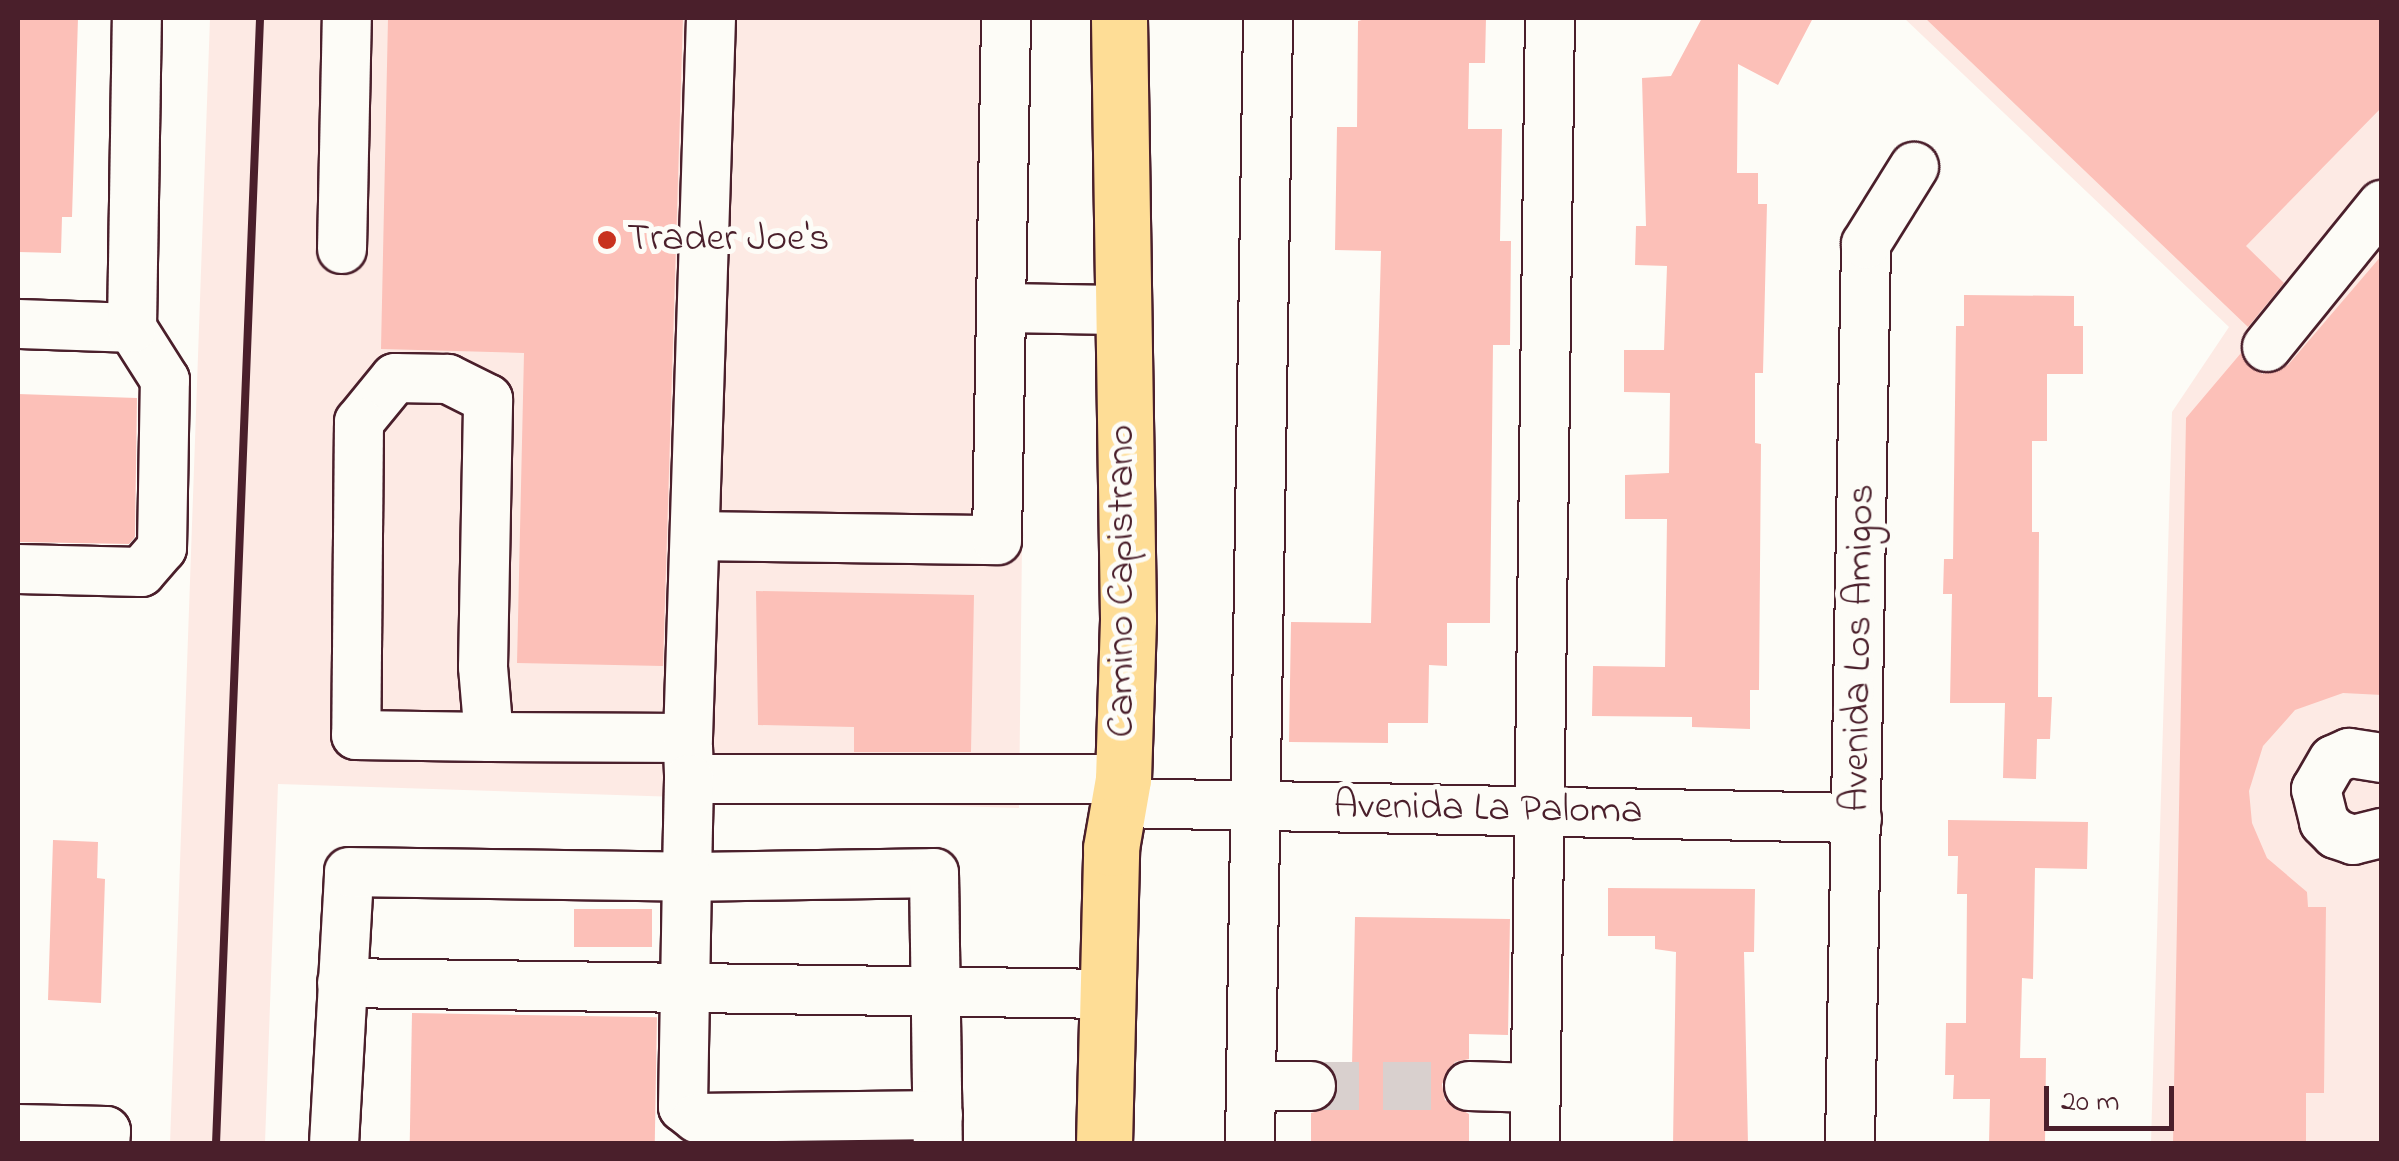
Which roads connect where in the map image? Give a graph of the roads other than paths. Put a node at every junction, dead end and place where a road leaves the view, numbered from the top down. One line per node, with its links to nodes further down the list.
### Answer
1 (137, 18): 14 (street)
2 (347, 18): 10 (street)
3 (711, 18): 16 (street)
4 (1006, 18): 11 (street)
5 (1119, 18): 12 (main road, Camino Capistrano)
6 (1268, 18): 22 (street)
7 (1550, 18): 23 (street)
8 (1914, 167): 24 (street, Avenida Los Amigos)
9 (2382, 205): 15 (street)
10 (342, 249)
11 (1002, 308): 12 (street); 16 (street)
12 (1119, 310): 21 (main road, Camino Capistrano)
13 (18, 324): 14 (street)
14 (132, 328): 17 (street)
15 (2268, 347)
16 (697, 536): 19 (street)
17 (18, 569)
18 (489, 737): 18 (street, Avenida La Paloma); 19 (street, Avenida La Paloma)
19 (689, 758): 21 (street, Avenida La Paloma); 26 (street)
20 (2382, 758): 25 (street)
21 (1121, 791): 22 (street, Avenida La Paloma); 30 (main road, Camino Capistrano)
22 (1254, 805): 23 (street, Avenida La Paloma); 31 (street)
23 (1540, 813): 24 (street, Avenida La Paloma); 34 (street)
24 (1857, 818): 42 (street, Avenida Los Amigos)
25 (2382, 833)
26 (687, 877): 27 (street); 28 (street); 29 (street)
27 (342, 983): 28 (street); 38 (street)
28 (684, 989): 29 (street); 36 (street)
29 (937, 994): 30 (street); 36 (street)
30 (1108, 994): 39 (main road, Camino Capistrano)
31 (1251, 1086): 32 (street); 40 (street)
32 (1311, 1086)
33 (1469, 1086): 34 (street)
34 (1536, 1088): 41 (street)
35 (18, 1129): 37 (street)
36 (938, 1130)
37 (105, 1144)
38 (334, 1144)
39 (1104, 1144)
40 (1250, 1144)
41 (1535, 1144)
42 (1850, 1144)

